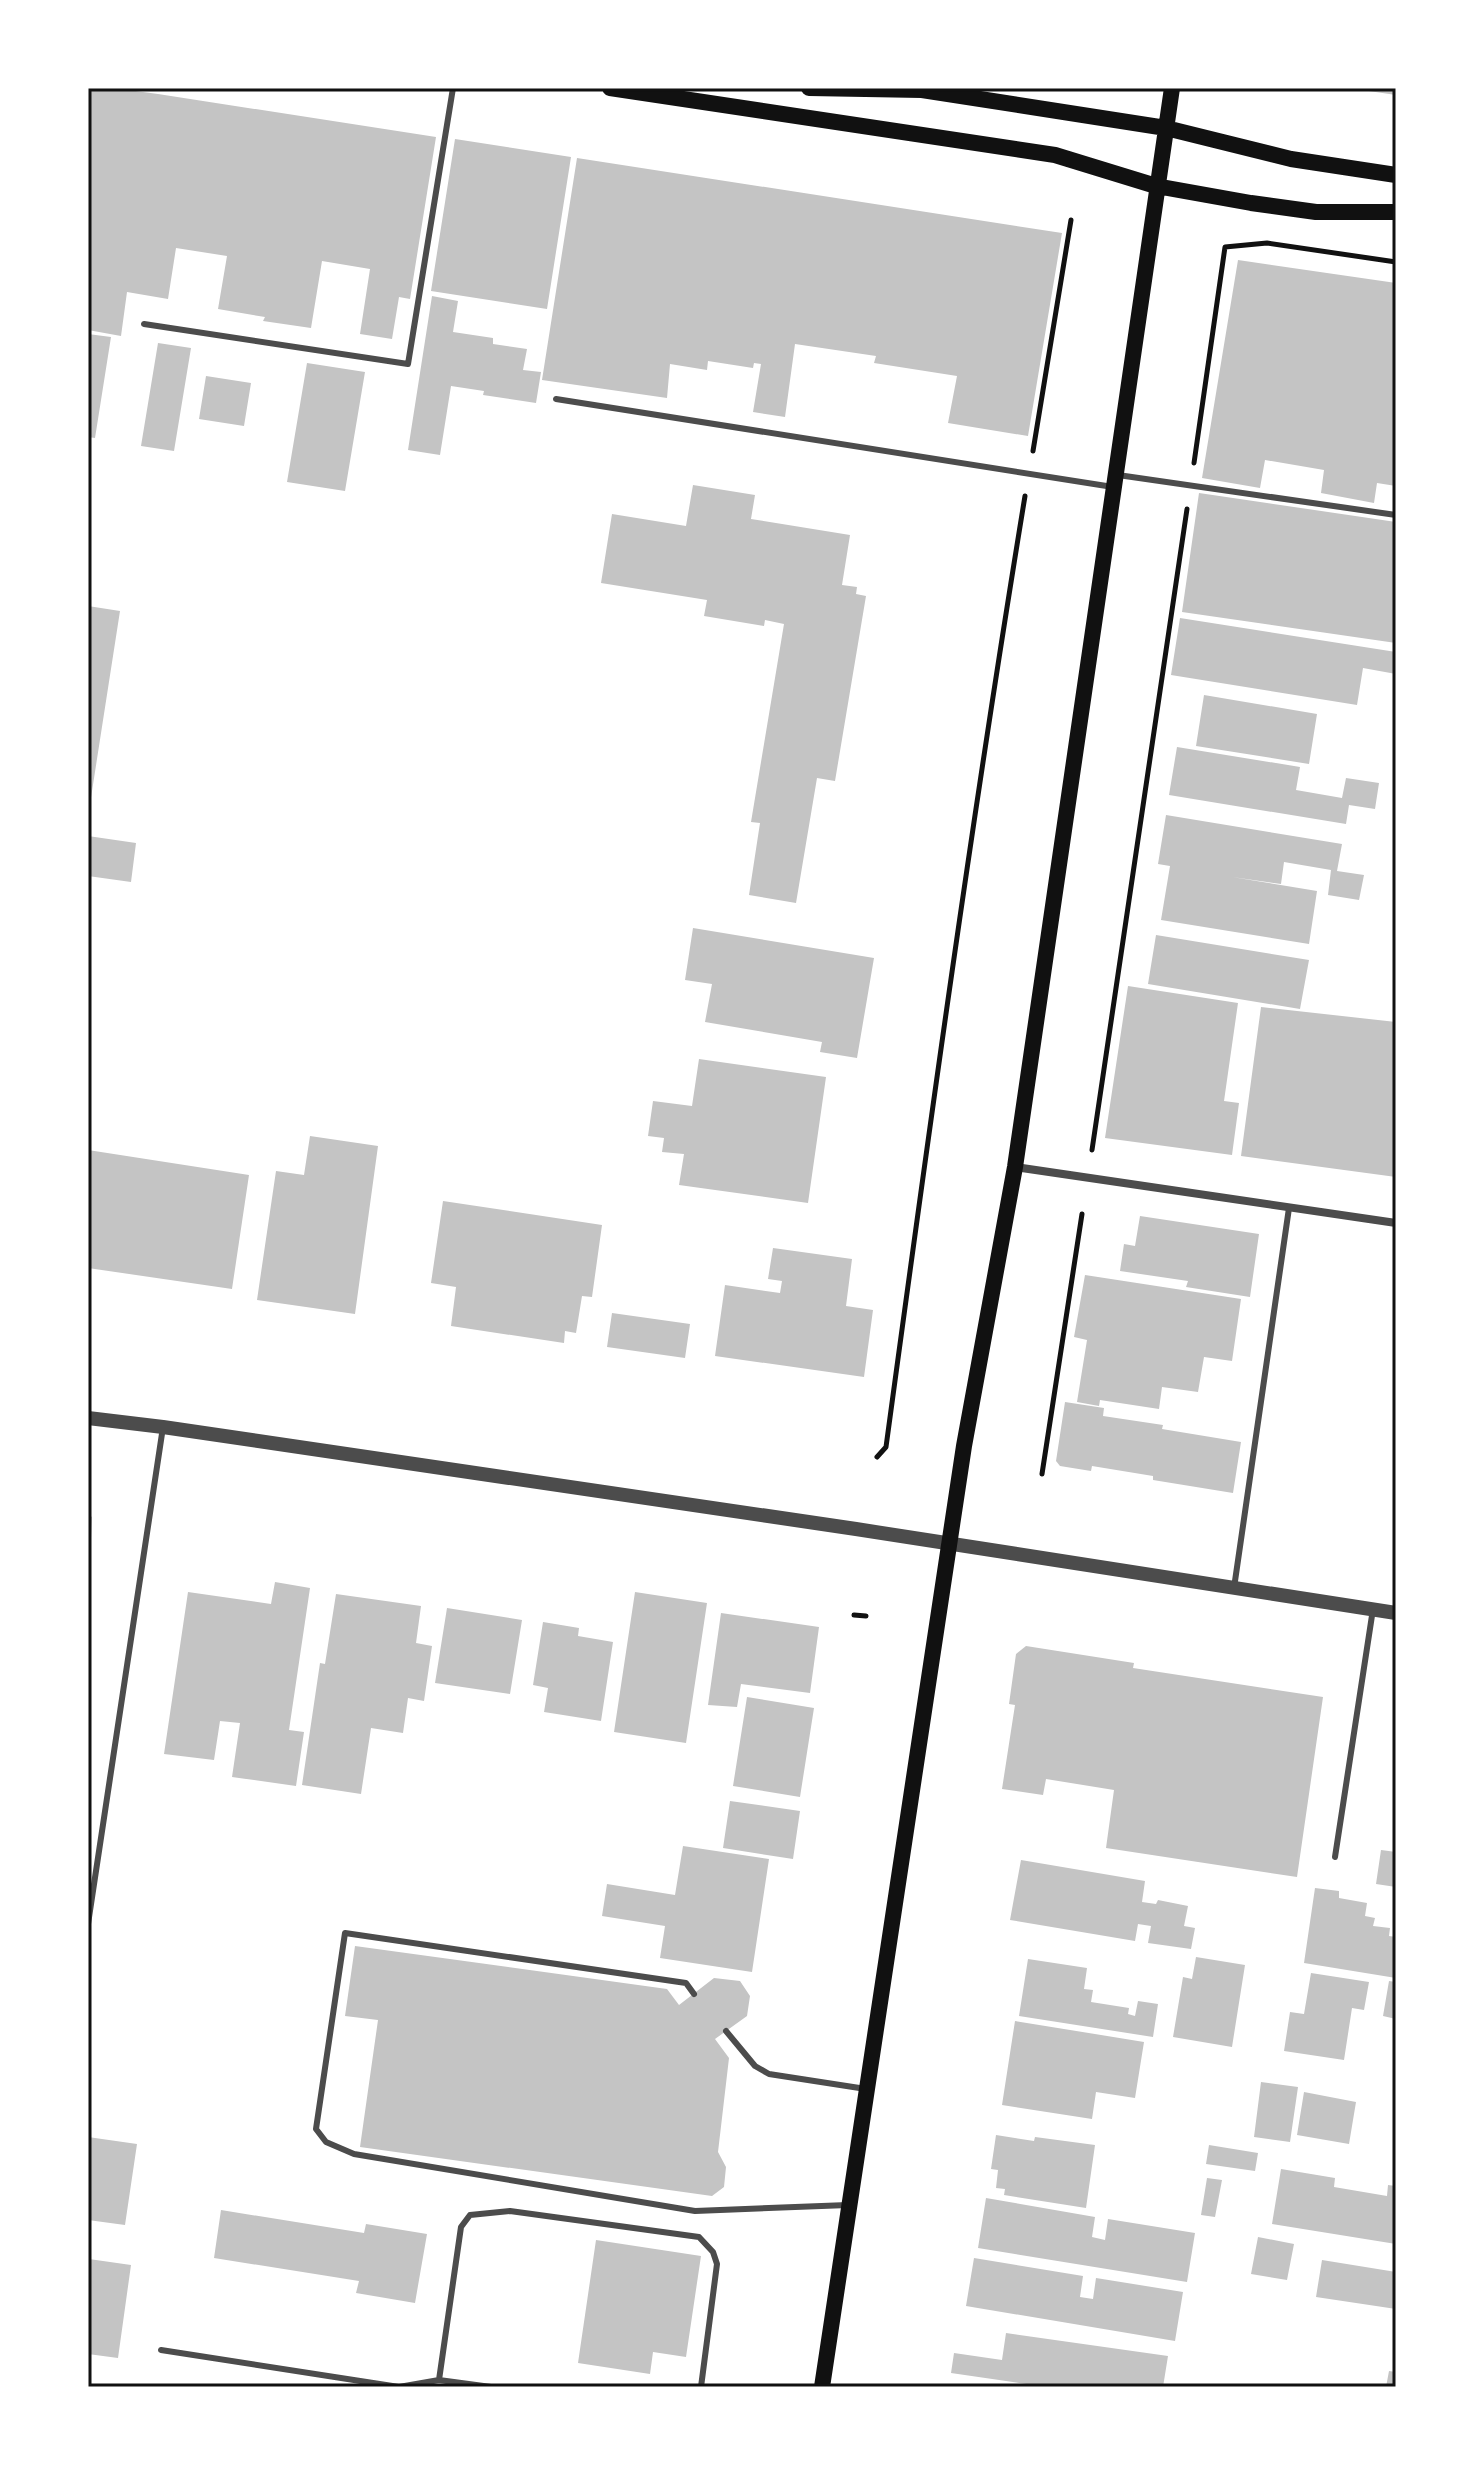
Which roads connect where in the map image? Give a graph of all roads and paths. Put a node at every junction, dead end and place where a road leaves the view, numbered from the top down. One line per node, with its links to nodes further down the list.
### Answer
1 (453, 88): 11 (lane)
2 (610, 88): 7 (main road)
3 (809, 88): 5 (main road)
4 (1172, 88): 5 (main road)
5 (1166, 128): 6 (main road); 7 (main road)
6 (1396, 175)
7 (1156, 186): 8 (main road); 14 (main road)
8 (1396, 212)
9 (1071, 220): 13 (path)
10 (1396, 262): 15 (path)
11 (144, 324)
12 (556, 399): 13 (lane)
13 (1029, 475): 14 (lane); 24 (path)
14 (1114, 480): 15 (lane); 18 (main road)
15 (1191, 486): 16 (lane); 17 (path)
16 (1396, 515)
17 (1092, 1150)
18 (1015, 1167): 19 (street); 26 (main road)
19 (1289, 1208): 21 (street); 27 (lane)
20 (1082, 1214): 25 (path)
21 (1396, 1223)
22 (88, 1415): 23 (street)
23 (163, 1427): 26 (street); 33 (lane)
24 (877, 1457)
25 (1042, 1474)
26 (950, 1544): 27 (street); 36 (main road)
27 (1234, 1588): 28 (street)
28 (1373, 1609): 29 (street); 32 (lane)
29 (1396, 1613)
30 (854, 1615): 31 (path)
31 (866, 1616)
32 (1335, 1857)
33 (88, 1924)
34 (694, 1994): 37 (lane)
35 (726, 2031): 36 (lane)
36 (866, 2089): 37 (main road)
37 (848, 2205): 43 (main road)
38 (161, 2350): 40 (lane)
39 (439, 2380): 40 (lane); 41 (lane); 42 (lane)
40 (399, 2387)
41 (491, 2387)
42 (701, 2387)
43 (822, 2387)

